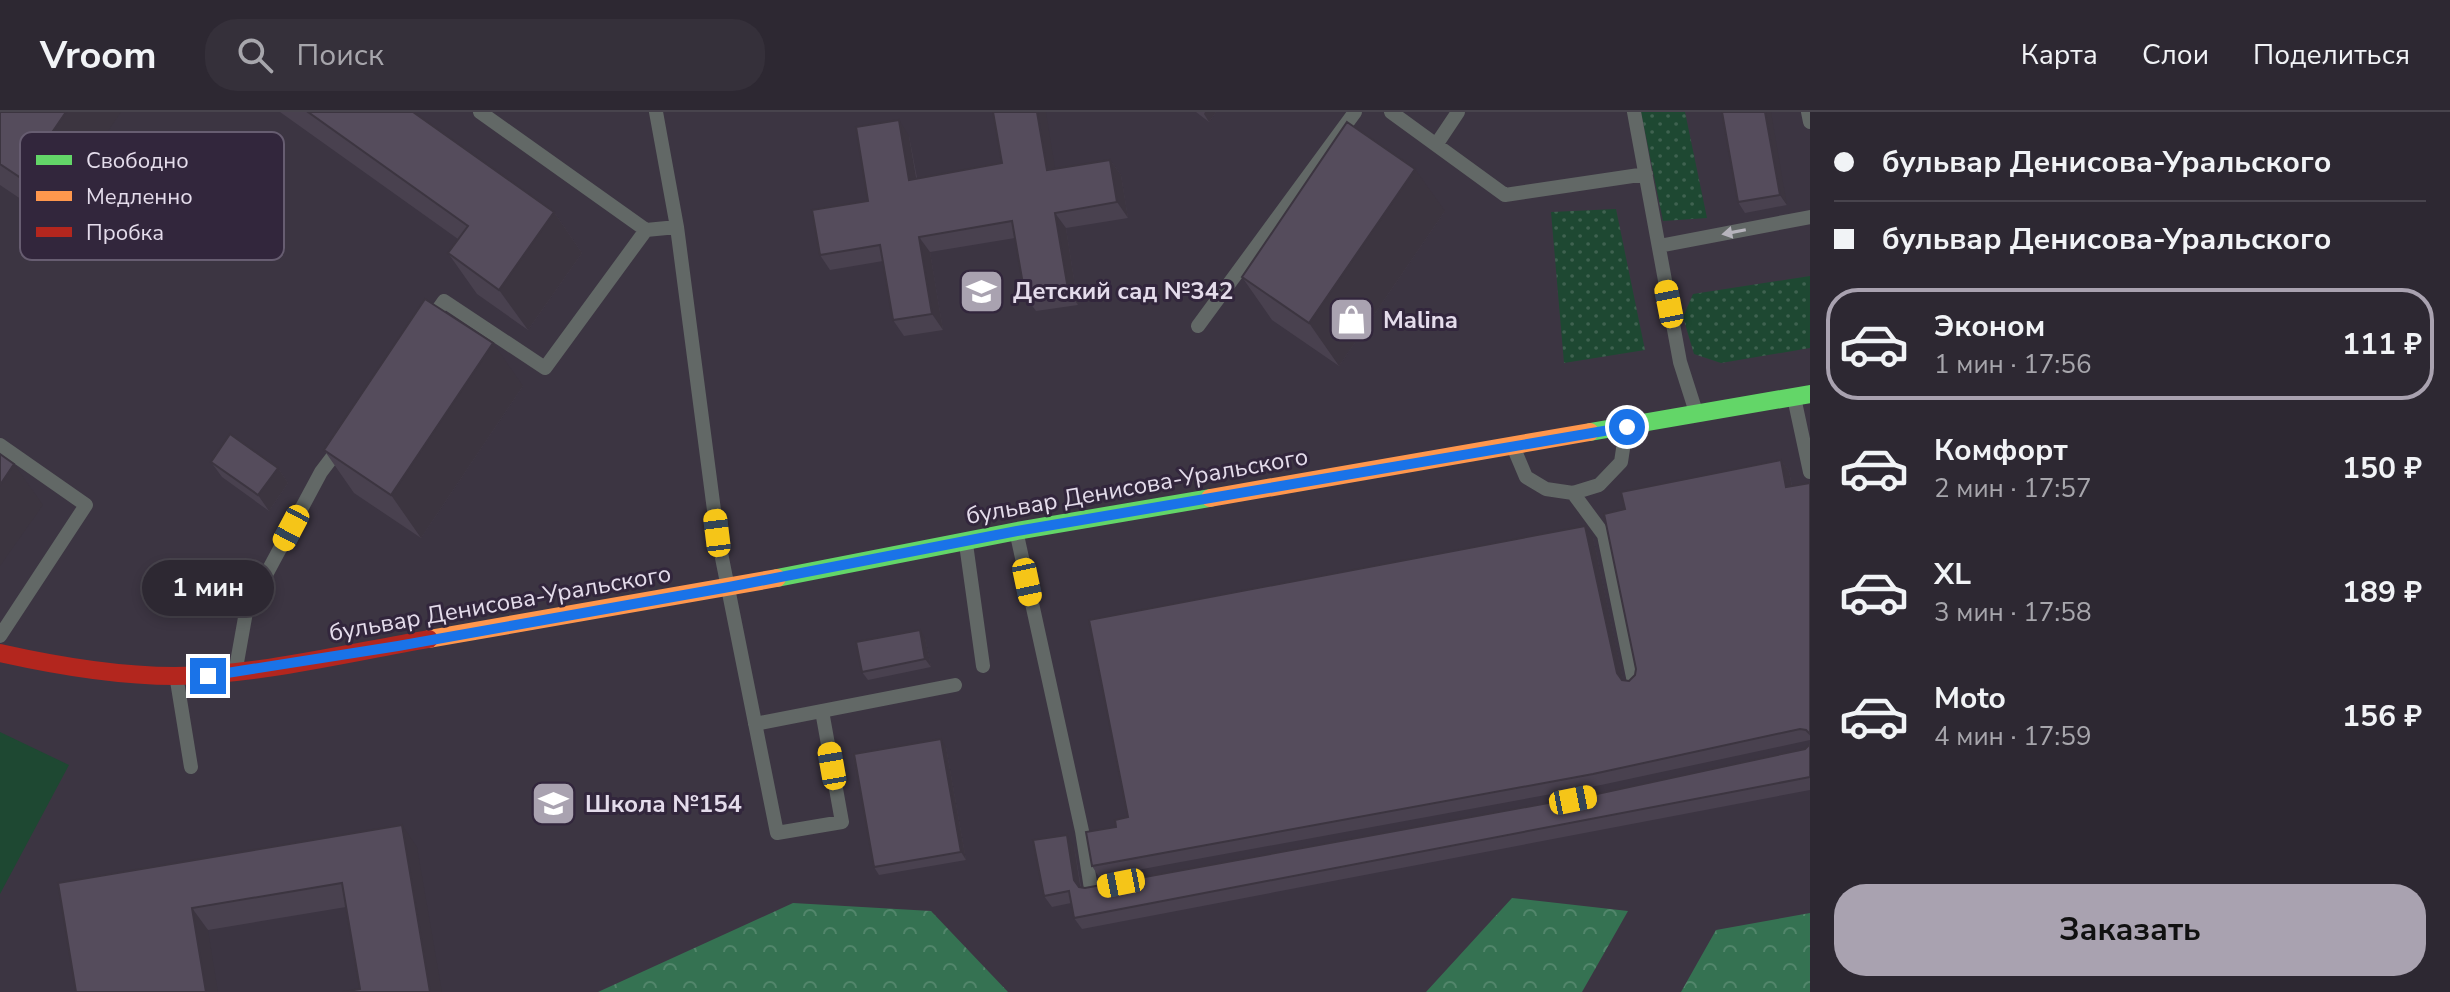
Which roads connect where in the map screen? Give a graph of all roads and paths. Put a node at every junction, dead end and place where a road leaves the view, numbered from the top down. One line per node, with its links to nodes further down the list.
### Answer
1 (480, 112): 13 (lane)
2 (656, 112): 12 (lane)
3 (1355, 112): 15 (lane)
4 (1391, 112): 9 (lane)
5 (1458, 112): 9 (lane)
6 (1634, 112): 10 (lane)
7 (1808, 112): 8 (lane)
8 (1810, 122)
9 (1436, 145): 10 (lane)
10 (1646, 174): 14 (lane)
11 (1810, 217): 14 (lane, one-way to 14)
12 (677, 227): 13 (lane); 27 (lane)
13 (646, 230): 16 (lane)
14 (1659, 246): 18 (lane)
15 (1198, 326)
16 (418, 338)
17 (1802, 396): 18 (street, бульвар Денисова-Уральского); 23 (lane)
18 (1697, 413): 19 (street, бульвар Денисова-Уральского)
19 (1627, 427): 22 (street, бульвар Денисова-Уральского); 24 (lane)
20 (348, 436): 31 (lane)
21 (0, 445): 28 (lane)
22 (1513, 446): 24 (lane); 25 (street, бульвар Денисова-Уральского)
23 (1810, 472)
24 (1573, 493): 33 (lane)
25 (1017, 531): 26 (street, бульвар Денисова-Уральского); 38 (lane)
26 (965, 540): 27 (street, бульвар Денисова-Уральского); 30 (lane)
27 (729, 587): 31 (street, бульвар Денисова-Уральского); 36 (lane)
28 (0, 636)
29 (0, 653): 32 (street, бульвар Денисова-Уральского)
30 (983, 666)
31 (235, 672): 32 (street, бульвар Денисова-Уральского)
32 (177, 677): 37 (lane)
33 (1634, 682)
34 (955, 685): 35 (lane)
35 (822, 711): 36 (lane); 36 (lane)
36 (755, 724)
37 (191, 767)
38 (1122, 883)

